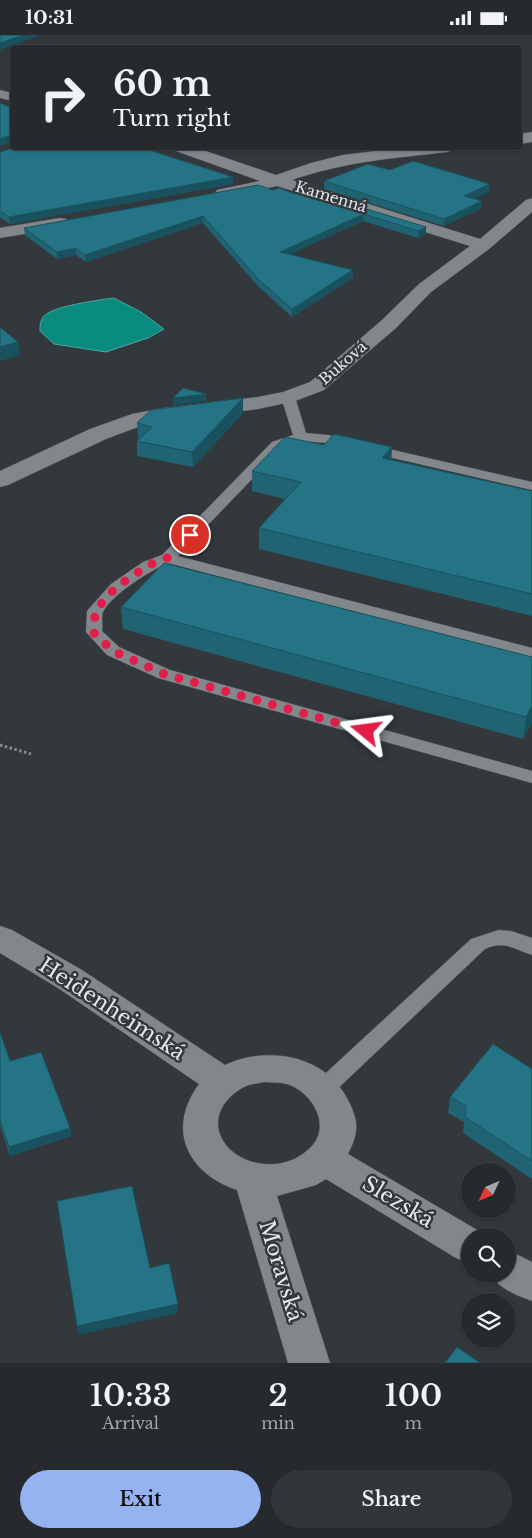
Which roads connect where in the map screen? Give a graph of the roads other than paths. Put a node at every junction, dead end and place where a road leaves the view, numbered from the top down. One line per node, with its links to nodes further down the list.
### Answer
1 (187, 150): 3 (street, Kamenná)
2 (426, 150): 3 (street)
3 (277, 181): 4 (street); 8 (street, Kamenná)
4 (205, 196)
5 (532, 203): 8 (street, Buková)
6 (78, 219): 7 (street)
7 (0, 233)
8 (483, 245): 9 (street, Buková)
9 (288, 397): 10 (lane); 11 (street, Buková)
10 (300, 437): 12 (lane); 13 (lane)
11 (0, 480)
12 (532, 486)
13 (167, 558): 14 (lane); 15 (lane)
14 (532, 653)
15 (532, 777)
16 (0, 938): 18 (street, Heidenheimská)
17 (532, 947): 19 (lane)
18 (223, 1082): 19 (street); 21 (street)
19 (323, 1089): 20 (street)
20 (325, 1159): 21 (street); 22 (street, Slezská)
21 (253, 1180): 25 (street, Moravská)
22 (461, 1241)
23 (516, 1273): 24 (street)
24 (532, 1283)
25 (308, 1363)

